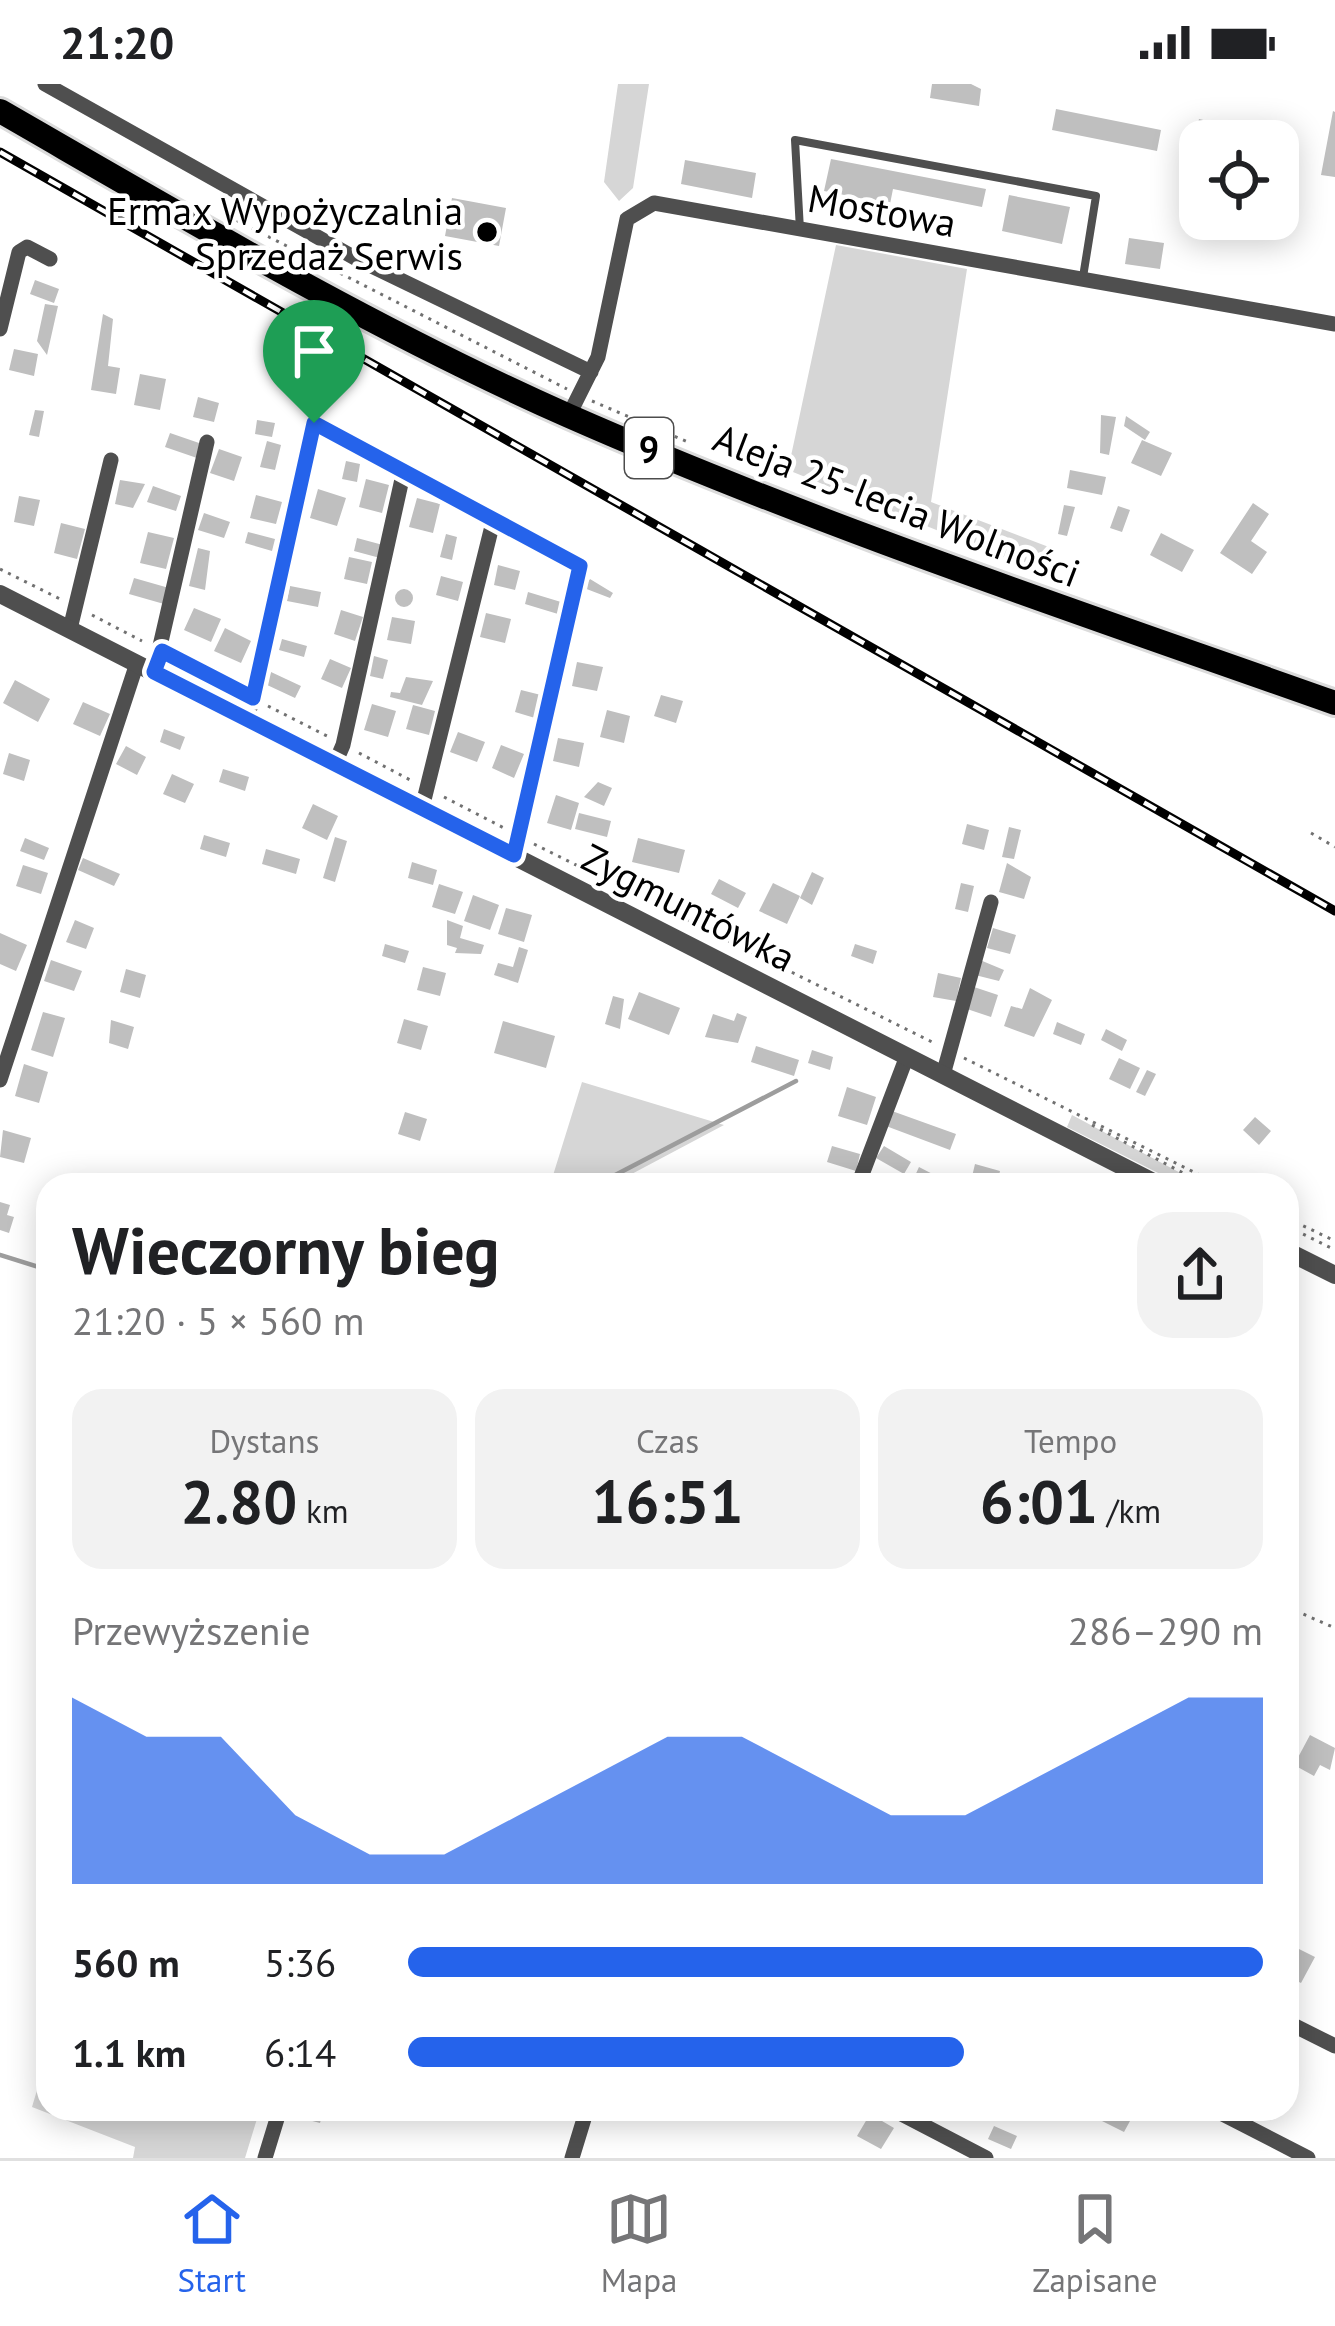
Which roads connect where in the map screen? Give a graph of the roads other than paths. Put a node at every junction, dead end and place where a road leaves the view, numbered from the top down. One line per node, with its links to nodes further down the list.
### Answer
1 (45, 84): 8 (street)
2 (0, 111): 9 (main road, Aleja 25-lecia Wolności / 9)
3 (800, 230): 5 (street, Mostowa); 5 (lane); 8 (street, Mostowa)
4 (50, 259): 7 (street)
5 (1083, 277): 6 (street, Mostowa)
6 (1335, 324)
7 (0, 329)
8 (591, 372): 9 (street, Mostowa)
9 (573, 405): 19 (main road, Aleja 25-lecia Wolności / 9)
10 (314, 423): 20 (street)
11 (207, 442): 18 (street)
12 (110, 460): 17 (street)
13 (404, 470): 21 (street)
14 (494, 518): 22 (street)
15 (580, 566): 23 (street)
16 (0, 594): 17 (street, Zygmuntówka)
17 (70, 629): 18 (street, Zygmuntówka)
18 (146, 668): 20 (street, Zygmuntówka); 27 (street)
19 (1335, 703)
20 (247, 721): 21 (street, Zygmuntówka)
21 (334, 766): 22 (street, Zygmuntówka)
22 (426, 799): 23 (street, Zygmuntówka)
23 (517, 846): 25 (street, Zygmuntówka)
24 (992, 902): 26 (street)
25 (908, 1056): 26 (street, Zygmuntówka); 28 (street)
26 (943, 1075): 29 (street, Zygmuntówka)
27 (0, 1080)
28 (863, 1173)
29 (1135, 1173)
30 (1299, 1257): 31 (street)
31 (1335, 1276)
32 (1299, 2028): 33 (street)
33 (1335, 2046)
34 (276, 2121): 38 (street)
35 (583, 2121): 39 (street)
36 (915, 2121): 40 (street)
37 (1236, 2121): 41 (street)
38 (265, 2158)
39 (572, 2158)
40 (986, 2158)
41 (1308, 2158)

